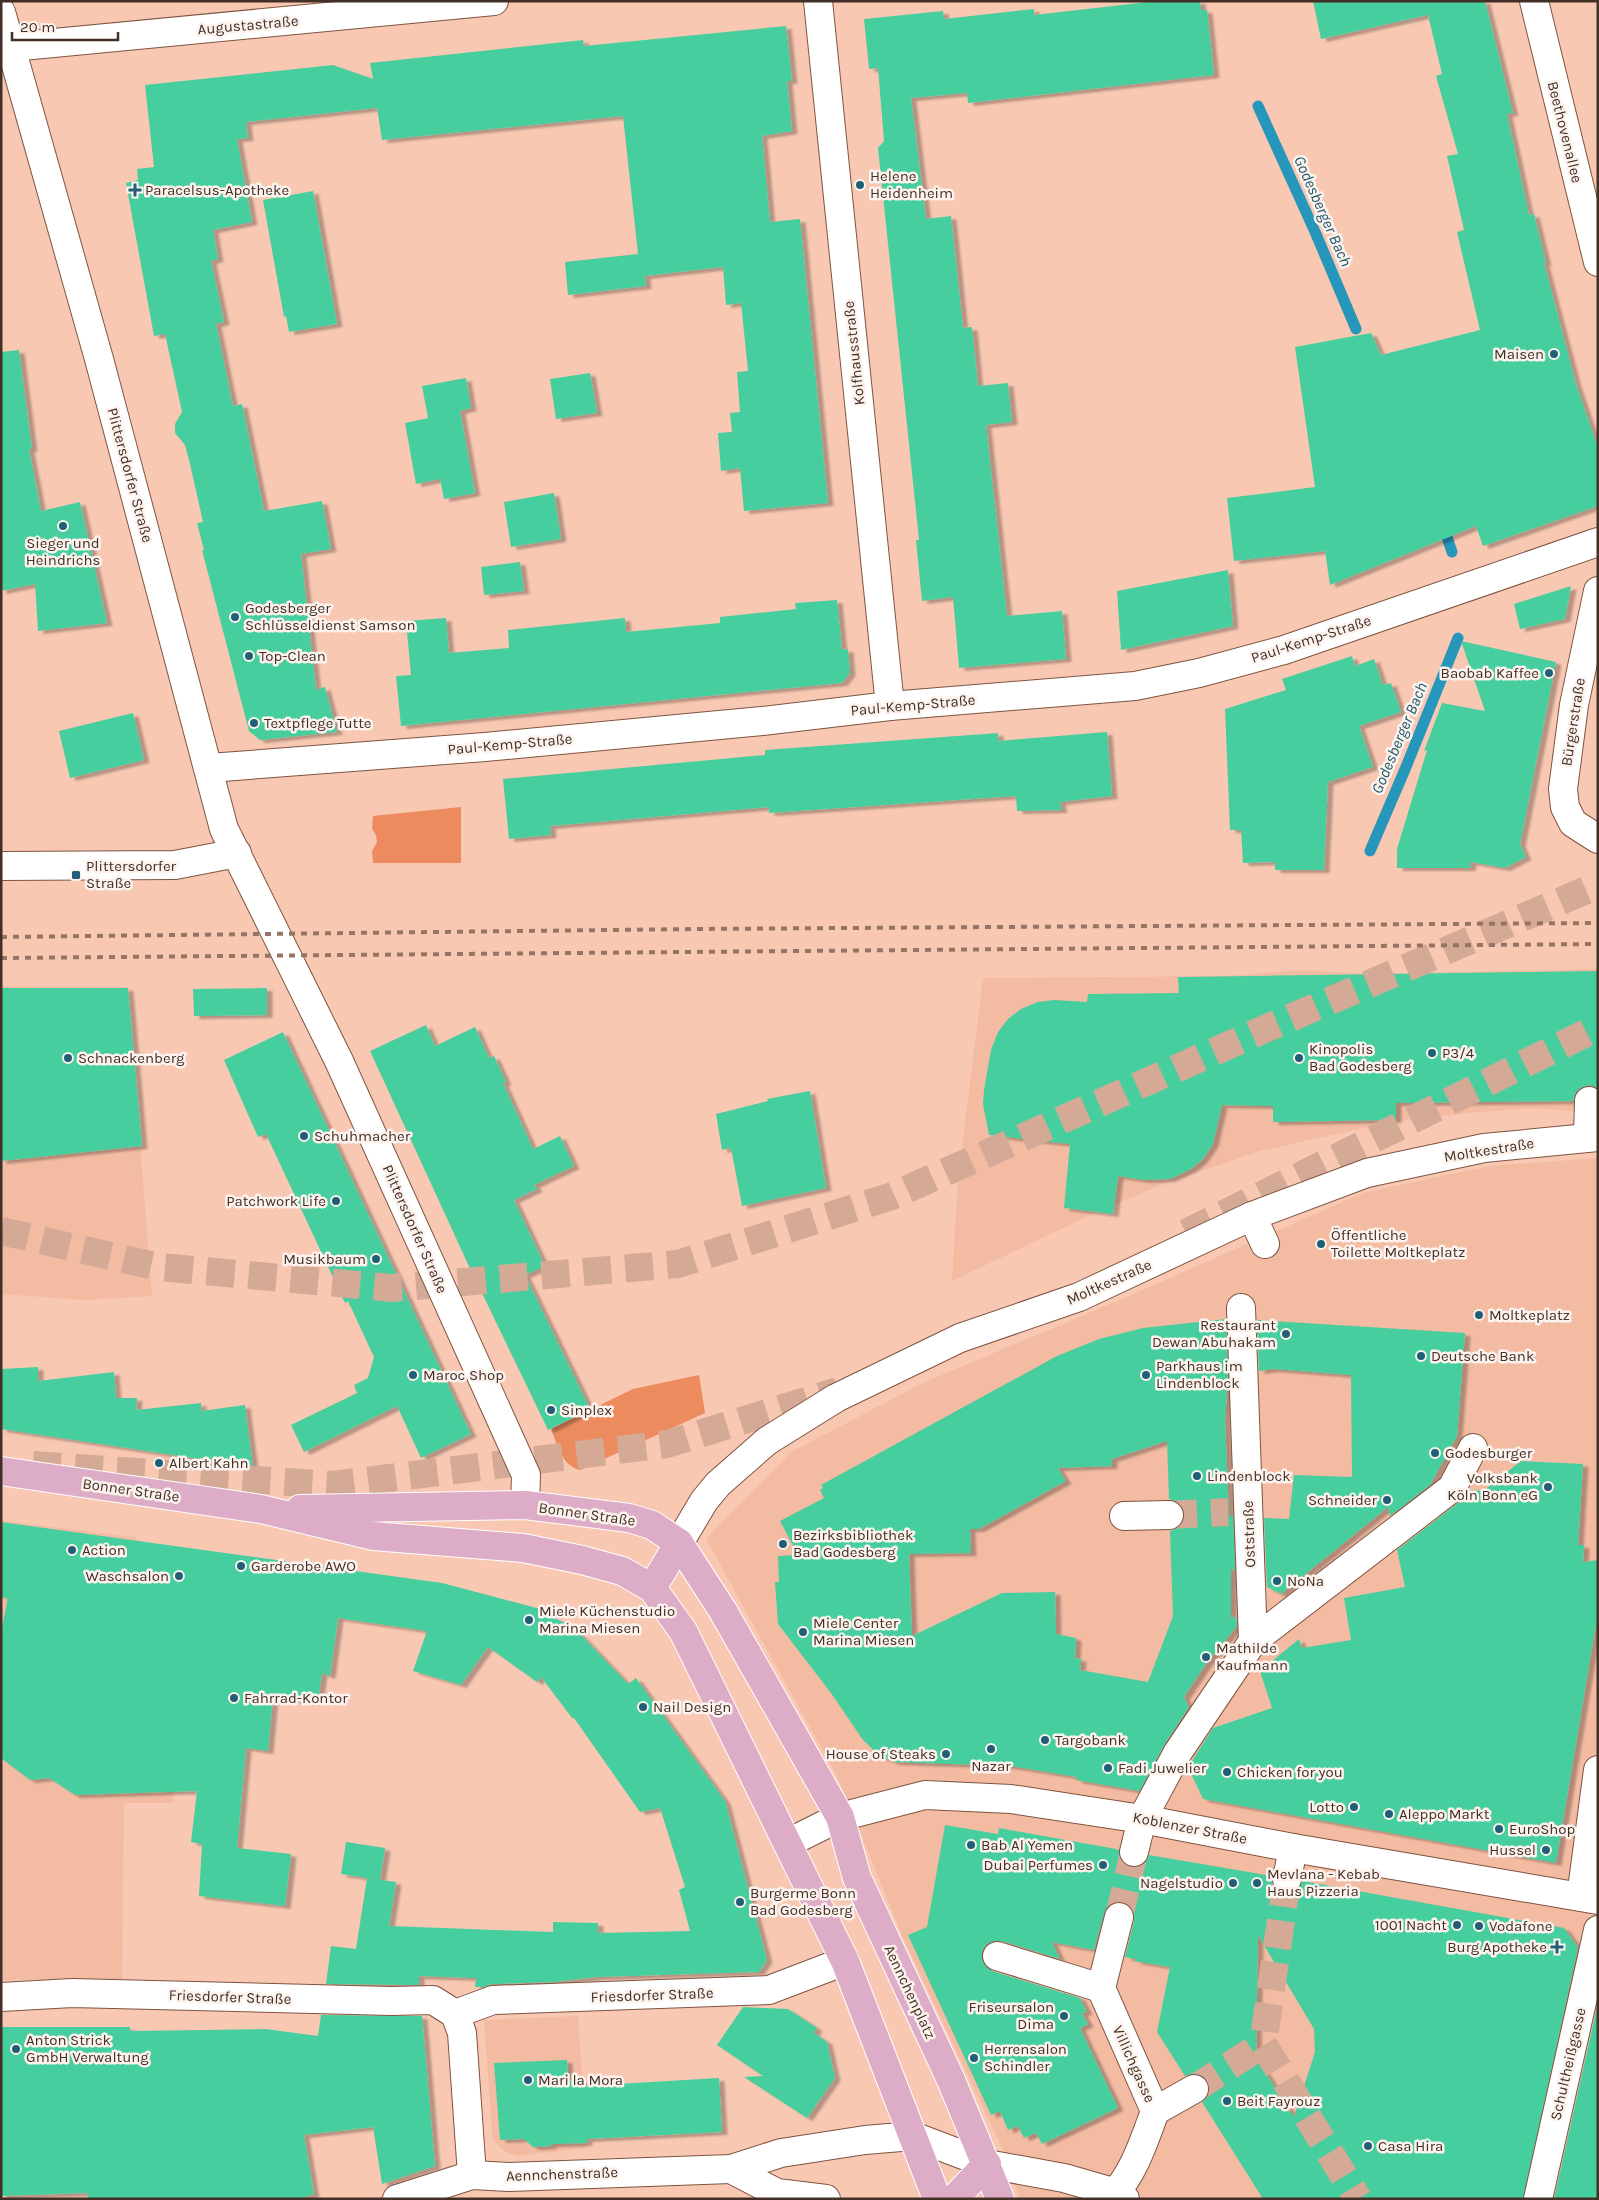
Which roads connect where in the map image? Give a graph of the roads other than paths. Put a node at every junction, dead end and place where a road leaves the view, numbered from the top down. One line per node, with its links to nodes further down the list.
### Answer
1 (494, 1): 5 (street, Augustastraße)
2 (818, 1): 9 (street, Kolfhausstraße)
3 (1534, 1): 6 (street, Beethovenallee)
4 (1, 12): 5 (street, Plittersdorfer Straße)
5 (7, 47): 10 (street, Plittersdorfer Straße)
6 (1598, 262)
7 (1598, 542): 9 (street, Paul-Kemp-Straße)
8 (1598, 591): 11 (street, Bürgerstraße)
9 (890, 706): 10 (street, Paul-Kemp-Straße)
10 (209, 768): 12 (street, Plittersdorfer Straße)
11 (1598, 839)
12 (237, 854): 13 (street); 21 (street, Plittersdorfer Straße)
13 (1, 866)
14 (1589, 1100): 15 (street)
15 (1593, 1137): 16 (street, Moltkestraße)
16 (1252, 1216): 17 (street); 25 (street, Moltkestraße)
17 (1266, 1244)
18 (1241, 1308): 27 (street, Oststraße)
19 (1473, 1448): 27 (street)
20 (1, 1471): 22 (main road, Bonner Straße)
21 (525, 1505): 22 (main road, Bonner Straße); 25 (main road, Bonner Straße)
22 (261, 1509): 26 (main road, Bonner Straße)
23 (1169, 1514): 24 (street)
24 (1124, 1516)
25 (679, 1543): 26 (main road); 29 (main road, Bonner Straße)
26 (652, 1588): 31 (main road, Bonner Straße)
27 (1253, 1641): 30 (street)
28 (1598, 1770): 35 (street)
29 (840, 1817): 30 (street, Koblenzer Straße); 31 (street, Koblenzer Straße); 46 (main road, Aennchenplatz)
30 (1142, 1819): 32 (street, Koblenzer Straße); 33 (street)
31 (788, 1843): 39 (main road)
32 (1293, 1848): 34 (street); 35 (street, Koblenzer Straße)
33 (1134, 1852)
34 (1287, 1879)
35 (1589, 1899)
36 (1119, 1917): 40 (street)
37 (1598, 1930): 55 (street, Schultheißgasse)
38 (997, 1956): 40 (street)
39 (845, 1961): 42 (street, Friesdorfer Straße); 45 (main road)
40 (1101, 1988): 44 (street, Villichgasse)
41 (1, 1996): 42 (street, Friesdorfer Straße)
42 (455, 2014): 48 (street)
43 (1194, 2089): 44 (street)
44 (1155, 2111): 49 (street, Villichgasse)
45 (913, 2136): 46 (street, Villichgasse); 47 (street, Aennchenstraße); 52 (main road)
46 (987, 2164): 49 (street, Villichgasse); 53 (main road); 54 (main road, Aennchenplatz)
47 (731, 2170): 48 (street, Aennchenstraße); 51 (street, Aennchenstraße)
48 (472, 2175): 50 (street, Aennchenstraße)
49 (1116, 2197)
50 (397, 2199)
51 (826, 2199)
52 (937, 2199)
53 (954, 2199)
54 (1000, 2199)
55 (1538, 2199)

